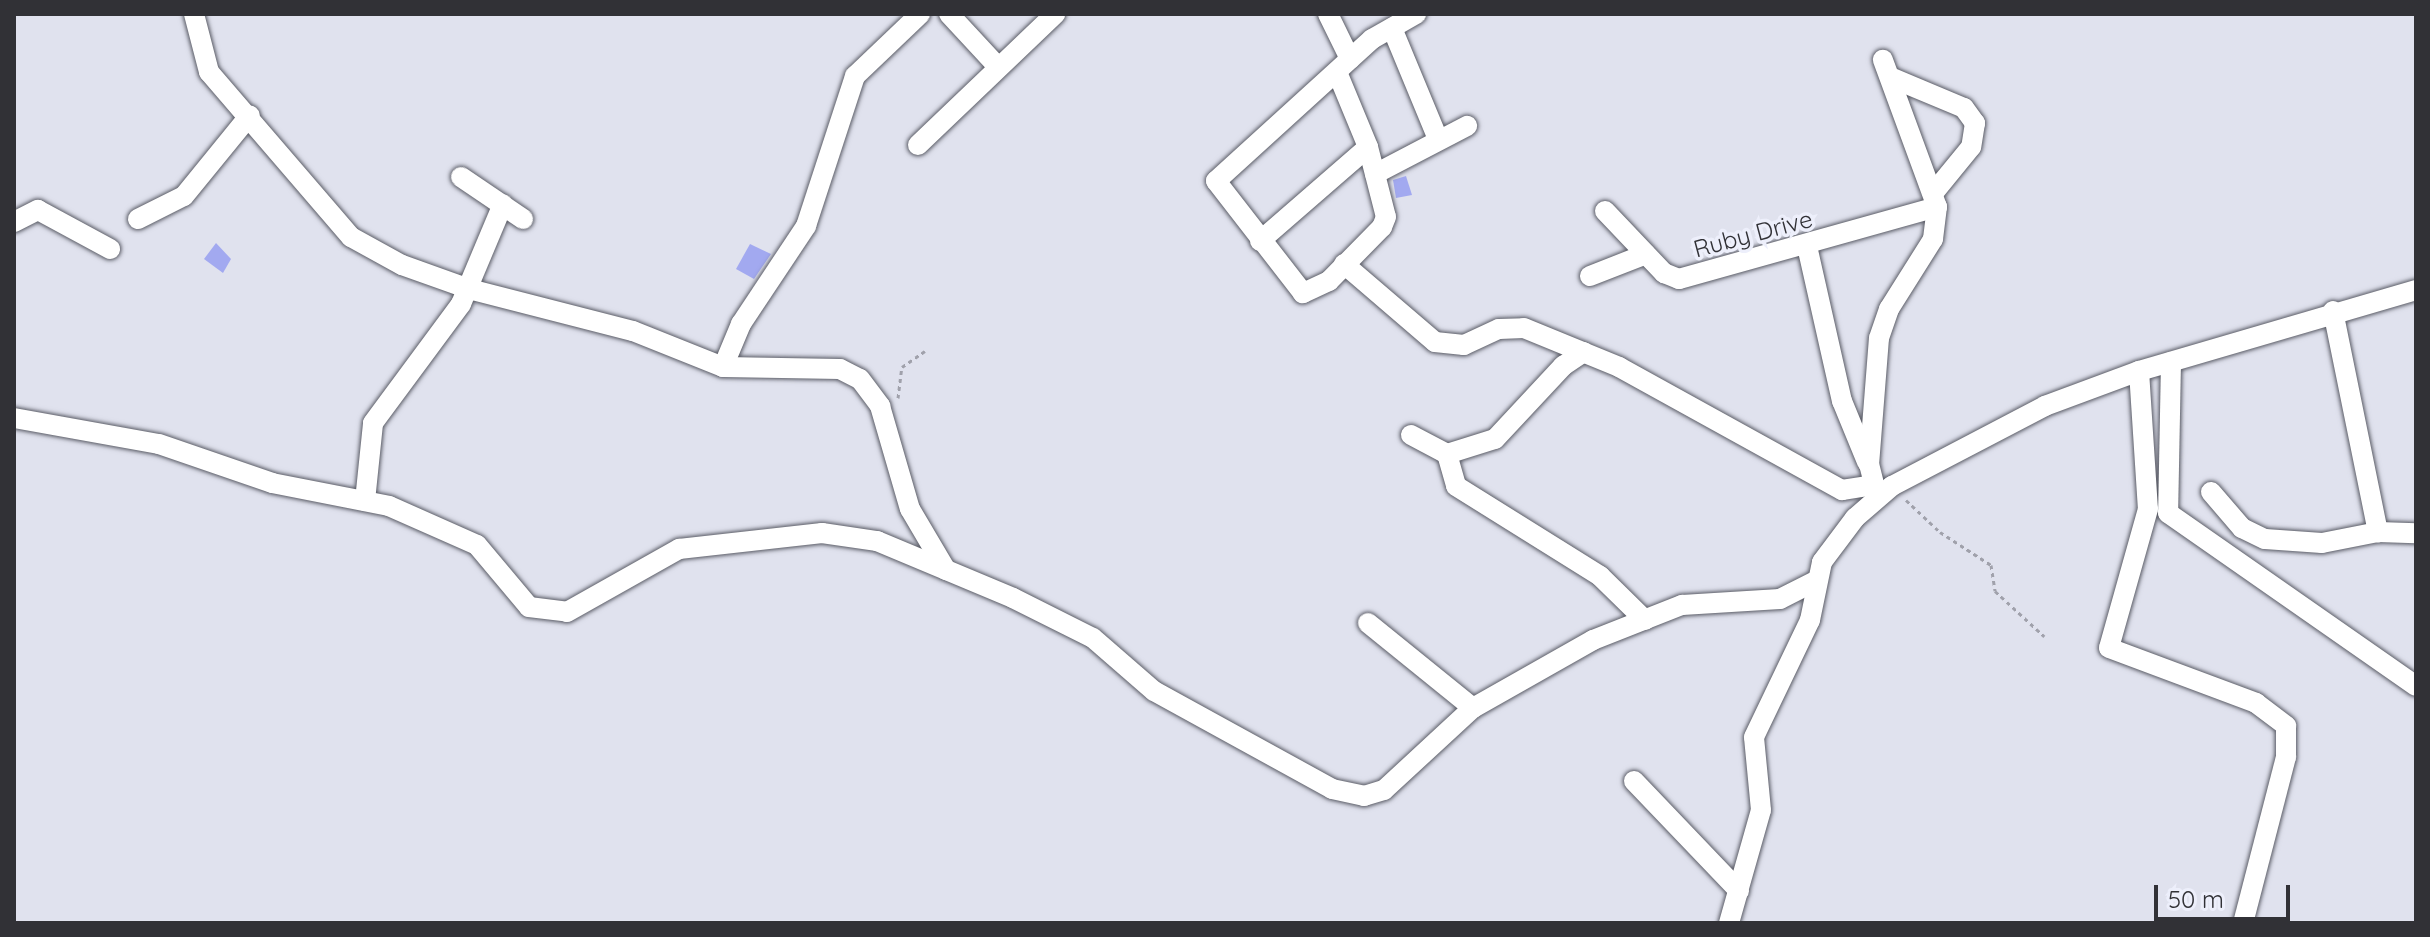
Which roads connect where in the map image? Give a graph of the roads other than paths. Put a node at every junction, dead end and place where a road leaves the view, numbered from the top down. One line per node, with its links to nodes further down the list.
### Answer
1 (194, 14): 10 (street)
2 (920, 14): 34 (street)
3 (949, 14): 9 (street)
4 (1055, 14): 9 (street)
5 (1328, 14): 8 (street)
6 (1416, 14): 7 (street)
7 (1392, 28): 8 (street); 12 (street)
8 (1344, 65): 14 (street); 23 (street)
9 (998, 67): 13 (street)
10 (250, 115): 20 (street); 29 (street)
11 (1467, 126): 12 (street)
12 (1438, 139): 15 (street)
13 (918, 145)
14 (1368, 147): 15 (street); 23 (street)
15 (1375, 174): 27 (street)
16 (461, 177): 18 (street)
17 (1936, 199): 17 (street); 24 (street, Ruby Drive); 39 (street)
18 (503, 204): 21 (street); 29 (street)
19 (1605, 211): 26 (street, Ruby Drive)
20 (138, 219)
21 (523, 219)
22 (14, 222): 25 (street)
23 (1260, 241): 27 (street)
24 (1807, 246): 26 (street, Ruby Drive); 39 (street)
25 (110, 249)
26 (1646, 254): 28 (street)
27 (1344, 264): 32 (street)
28 (1590, 276)
29 (469, 289): 34 (street); 41 (street)
30 (2416, 290): 31 (street)
31 (2333, 311): 33 (street); 42 (street)
32 (1584, 352): 38 (street); 39 (street)
33 (2171, 362): 35 (street); 48 (street)
34 (723, 367): 44 (street)
35 (2139, 371): 39 (street); 53 (street)
36 (14, 418): 41 (street)
37 (1411, 435): 38 (street)
38 (1447, 454): 46 (street)
39 (1878, 484): 45 (street)
40 (2211, 492): 42 (street)
41 (365, 501): 44 (street)
42 (2378, 532): 43 (street)
43 (2416, 533)
44 (946, 570): 49 (street)
45 (1815, 581): 46 (street); 51 (street)
46 (1645, 620): 49 (street)
47 (1368, 623): 49 (street)
48 (2416, 686)
49 (1473, 708)
50 (1634, 781): 51 (street)
51 (1739, 891): 52 (street)
52 (1729, 923)
53 (2243, 923)

